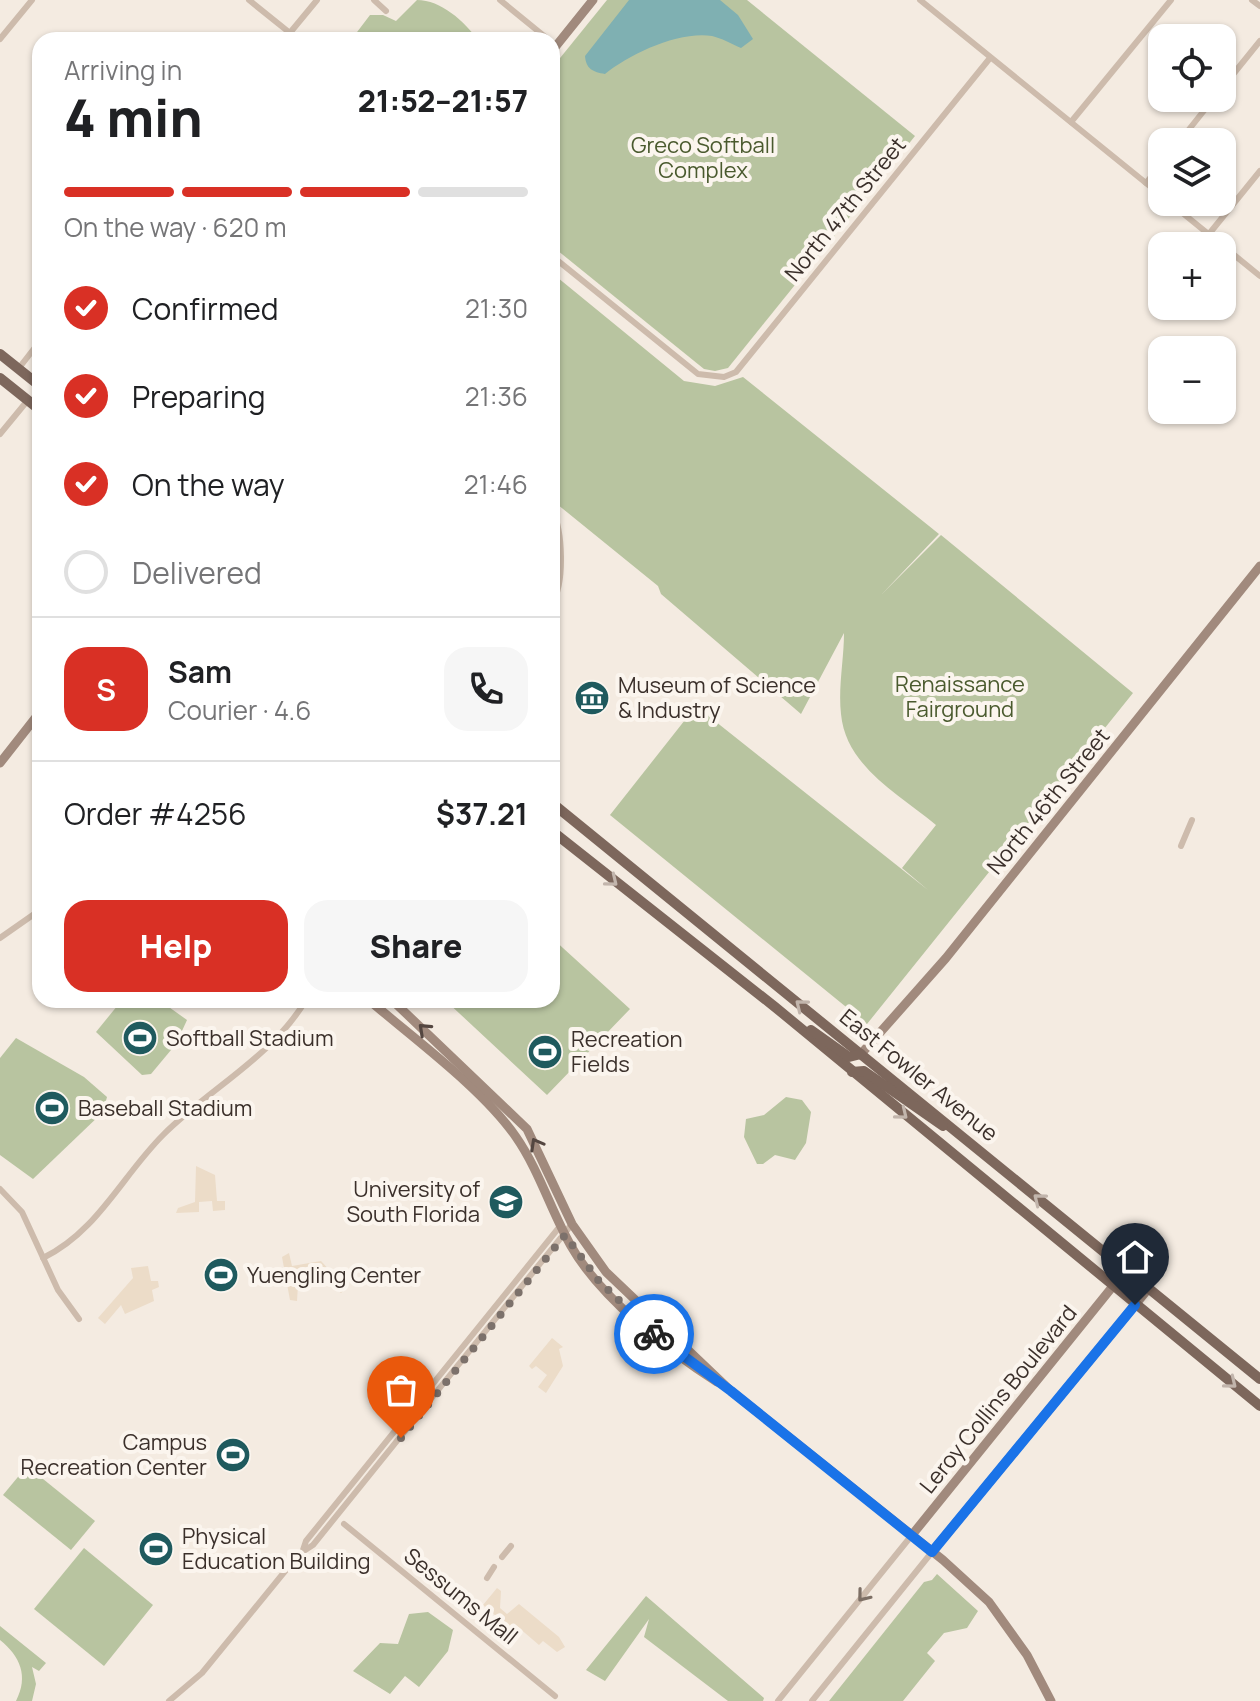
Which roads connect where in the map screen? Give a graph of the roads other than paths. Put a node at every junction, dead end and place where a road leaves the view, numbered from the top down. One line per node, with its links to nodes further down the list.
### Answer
1 (32, 0): 16 (street)
2 (249, 0): 12 (street)
3 (317, 0): 13 (street)
4 (374, 0): 11 (street)
5 (500, 0): 14 (street)
6 (593, 0): 15 (street)
7 (920, 0): 18 (street)
8 (1171, 0): 21 (street)
9 (1252, 0): 10 (street)
10 (1260, 6)
11 (386, 11)
12 (289, 32)
13 (291, 32)
14 (537, 32)
15 (560, 36)
16 (0, 39)
17 (1260, 41): 19 (street)
18 (990, 58): 21 (street); 30 (street, North 47th Street)
19 (1236, 71)
20 (1203, 112): 22 (street)
21 (1071, 122): 25 (street)
22 (1190, 128)
23 (1260, 171): 28 (street)
24 (1148, 180): 25 (street)
25 (1146, 183)
26 (1186, 216): 27 (street)
27 (1206, 232)
28 (1211, 232)
29 (1236, 256): 31 (street)
30 (560, 262)
31 (1260, 276)
32 (32, 351): 35 (street)
33 (0, 354): 35 (main road)
34 (0, 366): 35 (main road)
35 (19, 368): 37 (main road)
36 (0, 378): 38 (main road)
37 (32, 379)
38 (28, 400): 39 (main road); 40 (main road); 41 (street)
39 (32, 400)
40 (32, 403)
41 (0, 434)
42 (1260, 566): 55 (street, North 46th Street)
43 (32, 722): 44 (street)
44 (0, 763)
45 (560, 809): 55 (main road, East Fowler Avenue, one-way to 45)
46 (1192, 820): 48 (street)
47 (560, 837): 51 (main road, East Fowler Avenue, one-way to 51)
48 (1181, 846)
49 (32, 916): 50 (street)
50 (0, 938)
51 (775, 1007): 55 (main road); 56 (main road, East Fowler Avenue)
52 (300, 1008): 61 (street)
53 (378, 1008): 60 (street)
54 (400, 1008): 59 (street, one-way to 54)
55 (861, 1054): 57 (main road, East Fowler Avenue)
56 (852, 1072): 57 (main road); 63 (main road, East Fowler Avenue, one-way to 63)
57 (953, 1129): 62 (main road, East Fowler Avenue, one-way to 57)
58 (0, 1189): 61 (street)
59 (570, 1220): 60 (street); 68 (street)
60 (562, 1231): 68 (street); 78 (street)
61 (43, 1258): 66 (street)
62 (1126, 1270): 63 (street, Leroy Collins Boulevard); 64 (main road, East Fowler Avenue)
63 (1112, 1287): 65 (main road, East Fowler Avenue); 71 (street, Leroy Collins Boulevard)
64 (1149, 1288): 65 (street, Leroy Collins Boulevard); 67 (main road, East Fowler Avenue)
65 (1135, 1305): 69 (main road, East Fowler Avenue, one-way to 69); 73 (street, Leroy Collins Boulevard)
66 (79, 1319)
67 (1260, 1379)
68 (731, 1391): 71 (street)
69 (1260, 1406)
70 (344, 1524): 77 (street, Sessums Mall)
71 (912, 1535): 73 (street); 79 (street, Leroy Collins Boulevard, one-way to 79)
72 (511, 1546): 74 (street)
73 (932, 1552): 80 (street, Leroy Collins Boulevard); 81 (street)
74 (502, 1557)
75 (494, 1567): 76 (street)
76 (487, 1578)
77 (555, 1696)
78 (169, 1701)
79 (778, 1701)
80 (812, 1701)
81 (1051, 1701)

